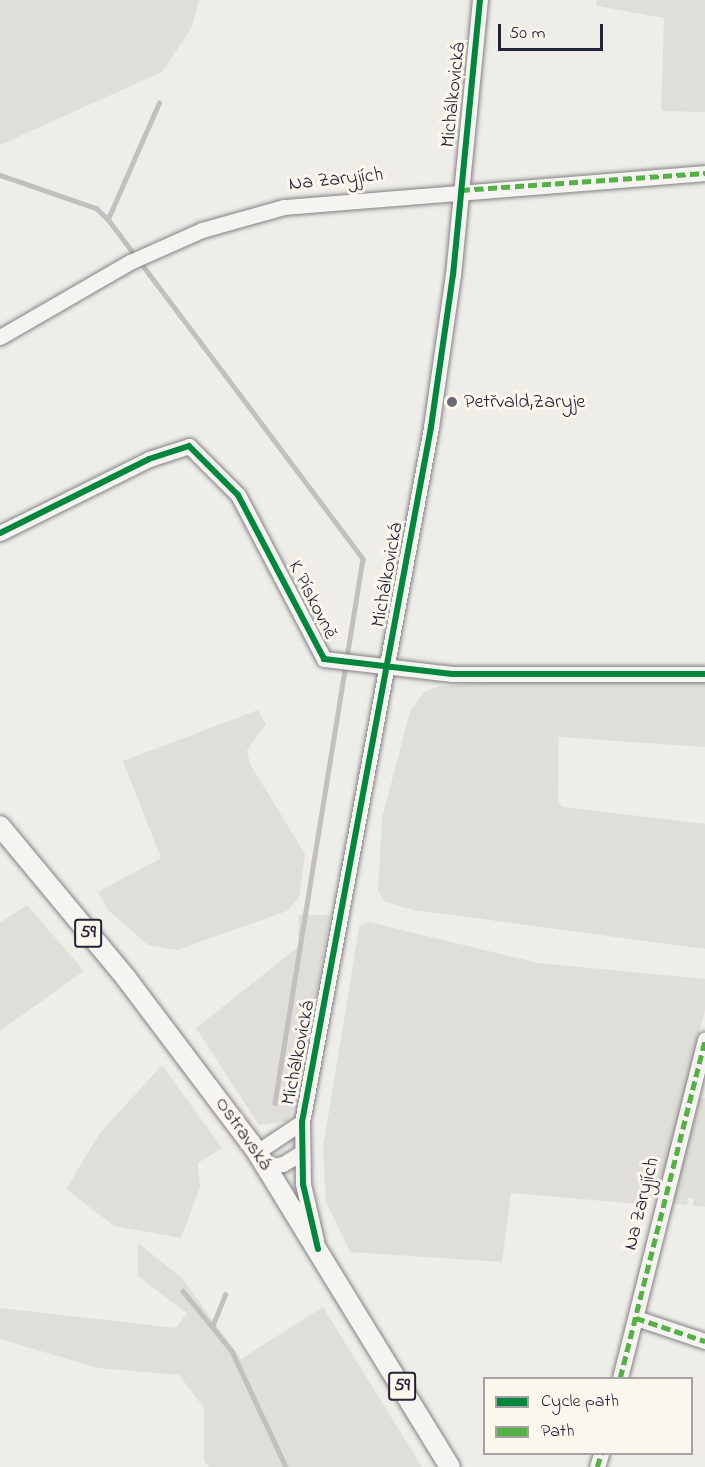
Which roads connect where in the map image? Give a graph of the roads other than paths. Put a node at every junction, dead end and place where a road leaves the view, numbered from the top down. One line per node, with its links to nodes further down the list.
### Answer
1 (480, 0): 3 (street, Michálkovická)
2 (705, 173): 3 (street, Na Zaryjích)
3 (461, 190): 4 (street, Na Zaryjích); 6 (street, Michálkovická)
4 (0, 337)
5 (0, 532): 6 (street, K Pískovně)
6 (387, 670): 7 (street, K Pískovně); 10 (street, Michálkovická)
7 (705, 674)
8 (0, 826): 12 (main road, Ostravská / 59)
9 (705, 1040): 14 (street, Na Zaryjích)
10 (302, 1122): 11 (street, Michálkovická); 12 (street)
11 (302, 1152): 12 (street); 13 (street, Michálkovická)
12 (262, 1160): 13 (main road, Ostravská / 59)
13 (318, 1249): 17 (main road, Ostravská / 59)
14 (636, 1318): 15 (street); 16 (street, Na Zaryjích)
15 (705, 1341)
16 (620, 1377)
17 (450, 1467)

